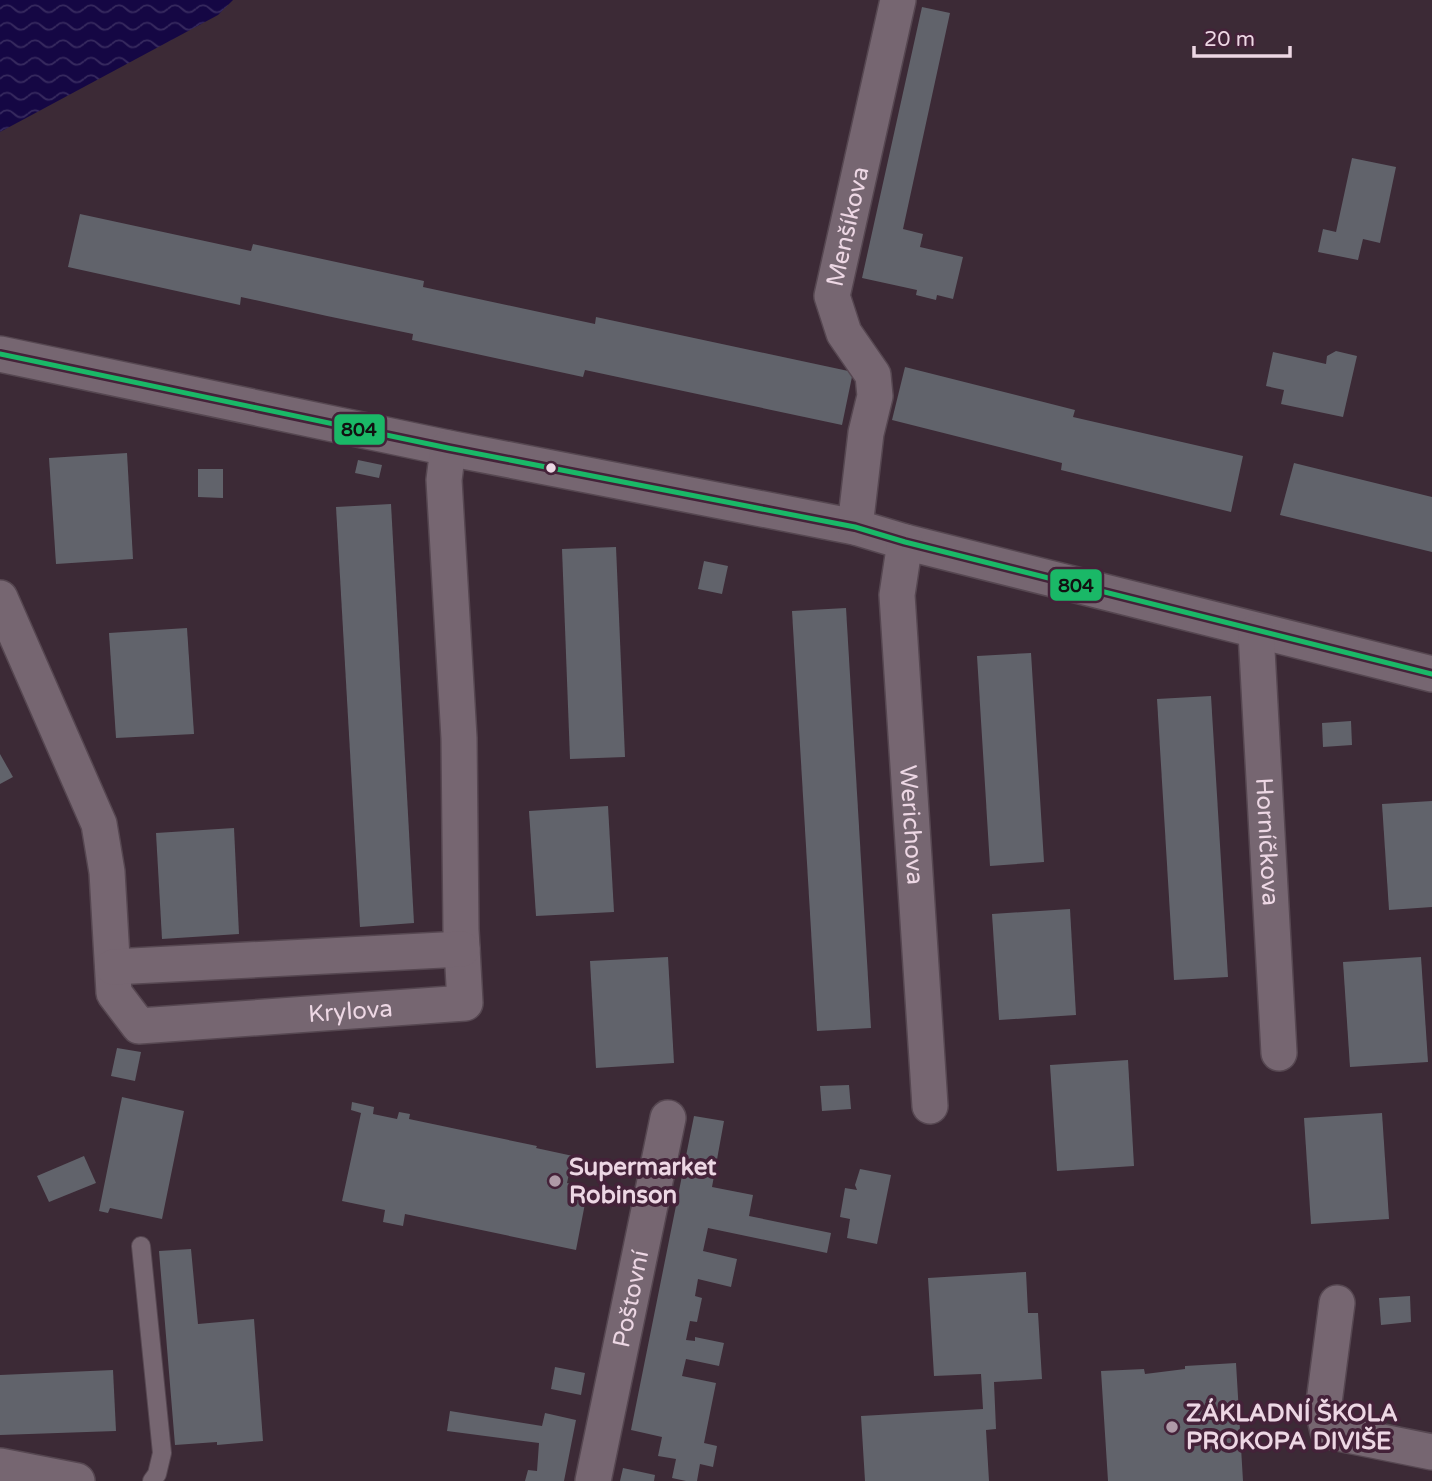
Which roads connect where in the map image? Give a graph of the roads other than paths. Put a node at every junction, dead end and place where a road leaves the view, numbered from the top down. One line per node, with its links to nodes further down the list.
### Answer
1 (898, 0): 4 (street, Menšíkova)
2 (0, 354): 3 (street)
3 (448, 448): 4 (street); 9 (street, Krylova)
4 (855, 527): 5 (street)
5 (905, 542): 7 (street); 12 (street, Werichova)
6 (0, 598): 10 (street, Krylova)
7 (1256, 632): 8 (street); 11 (street, Horníčkova)
8 (1432, 674)
9 (462, 949): 10 (street); 10 (street, Krylova)
10 (113, 967)
11 (1279, 1054)
12 (930, 1106)
13 (668, 1118): 20 (street, Poštovní)
14 (141, 1245): 19 (lane)
15 (1336, 1303): 16 (street)
16 (1432, 1452)
17 (0, 1466): 18 (street)
18 (78, 1481)
19 (152, 1481)
20 (593, 1481)

